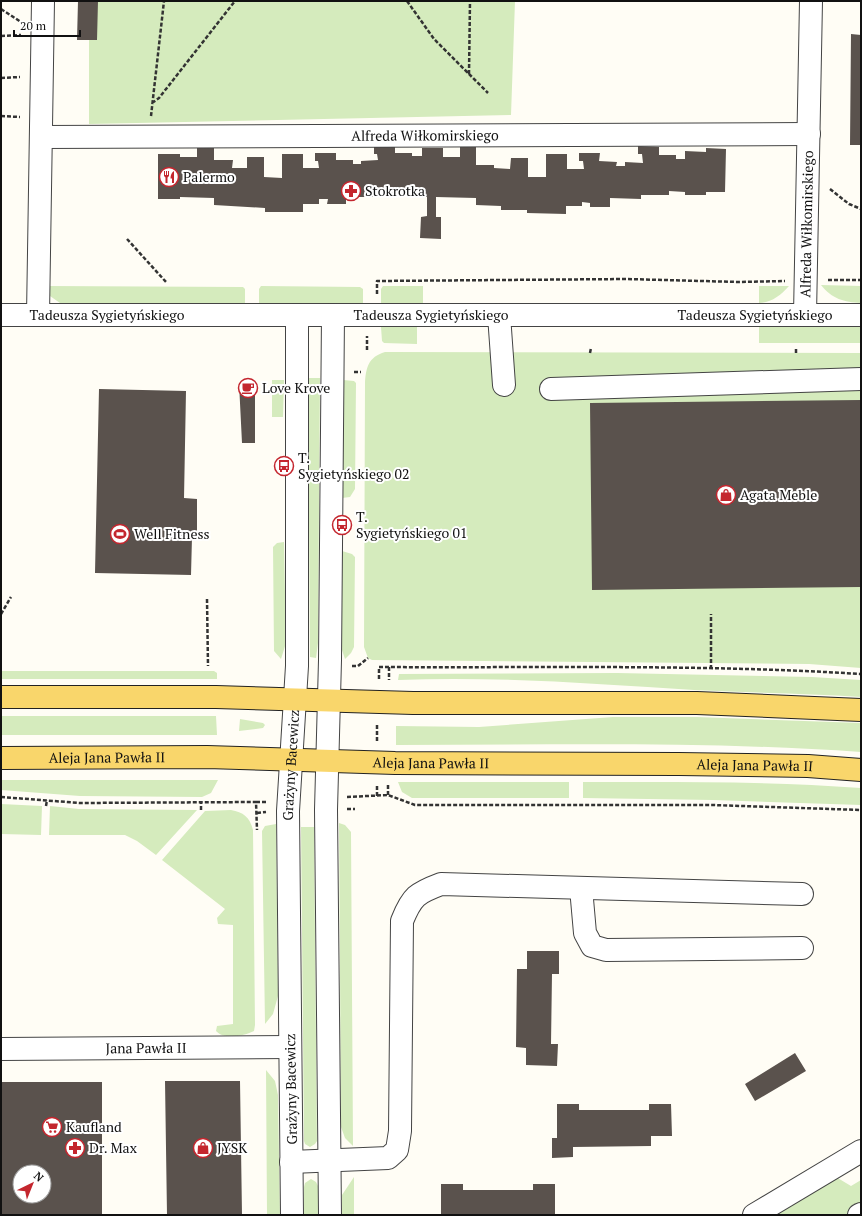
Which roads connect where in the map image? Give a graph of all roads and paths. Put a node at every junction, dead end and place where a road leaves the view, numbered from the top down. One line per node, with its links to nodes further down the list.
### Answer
1 (43, 1): 14 (street)
2 (164, 1): 11 (path)
3 (235, 1): 11 (path)
4 (407, 1): 9 (path)
5 (470, 1): 9 (path)
6 (811, 1): 12 (street, Alfreda Wiłkomirskiego)
7 (1, 5): 8 (path)
8 (2, 10)
9 (469, 74): 10 (path)
10 (488, 93)
11 (152, 103): 13 (path)
12 (808, 134): 13 (street, Alfreda Wiłkomirskiego); 28 (street, Alfreda Wiłkomirskiego)
13 (149, 136): 14 (street, Alfreda Wiłkomirskiego)
14 (42, 137): 24 (street)
15 (828, 188): 16 (path)
16 (861, 209)
17 (127, 239): 22 (path)
18 (825, 280): 19 (path)
19 (861, 280)
20 (377, 281): 21 (path)
21 (792, 281)
22 (166, 282)
23 (1, 315): 24 (street, Tadeusza Sygietyńskiego)
24 (38, 315): 25 (street, Tadeusza Sygietyńskiego)
25 (297, 315): 26 (street, Tadeusza Sygietyńskiego); 50 (street, Grażyny Bacewicz)
26 (333, 315): 27 (street, Tadeusza Sygietyńskiego); 51 (street)
27 (499, 315): 28 (street, Tadeusza Sygietyńskiego); 35 (street)
28 (805, 315): 29 (street, Tadeusza Sygietyńskiego)
29 (861, 315)
30 (591, 348): 33 (path)
31 (796, 348): 32 (path)
32 (796, 353)
33 (590, 354)
34 (861, 379): 36 (street)
35 (504, 385)
36 (551, 389)
37 (11, 597): 39 (path)
38 (207, 599): 42 (path)
39 (1, 614)
40 (711, 614): 45 (path)
41 (368, 658): 43 (path)
42 (208, 666)
43 (351, 666)
44 (389, 667): 45 (path); 47 (path); 48 (path)
45 (711, 669): 46 (path)
46 (861, 674)
47 (379, 680)
48 (389, 680)
49 (1, 697): 50 (main road)
50 (295, 699): 51 (main road); 56 (street, Grażyny Bacewicz)
51 (329, 700): 52 (main road); 57 (street)
52 (861, 710)
53 (377, 728): 54 (path)
54 (377, 742)
55 (1, 758): 56 (main road, Aleja Jana Pawła II)
56 (291, 759): 57 (main road, Aleja Jana Pawła II); 76 (street, Grażyny Bacewicz)
57 (327, 761): 58 (main road, Aleja Jana Pawła II); 79 (street)
58 (861, 770)
59 (388, 782): 61 (path)
60 (377, 783): 62 (path)
61 (388, 795): 62 (path); 71 (path)
62 (377, 796): 64 (path)
63 (1, 797): 65 (path)
64 (352, 797)
65 (47, 800): 68 (path); 69 (path)
66 (270, 801): 67 (path)
67 (256, 802): 68 (path); 72 (path)
68 (201, 803): 70 (path)
69 (46, 806)
70 (201, 810)
71 (861, 810)
72 (257, 830)
73 (581, 888): 74 (street); 75 (street); 79 (street)
74 (802, 894)
75 (802, 948)
76 (290, 1047): 77 (street, Jana Pawła II); 80 (street, Grażyny Bacewicz)
77 (1, 1049)
78 (861, 1151): 83 (street)
79 (329, 1161): 80 (street); 82 (street)
80 (292, 1162): 81 (street, Grażyny Bacewicz)
81 (292, 1215)
82 (330, 1215)
83 (754, 1215)

